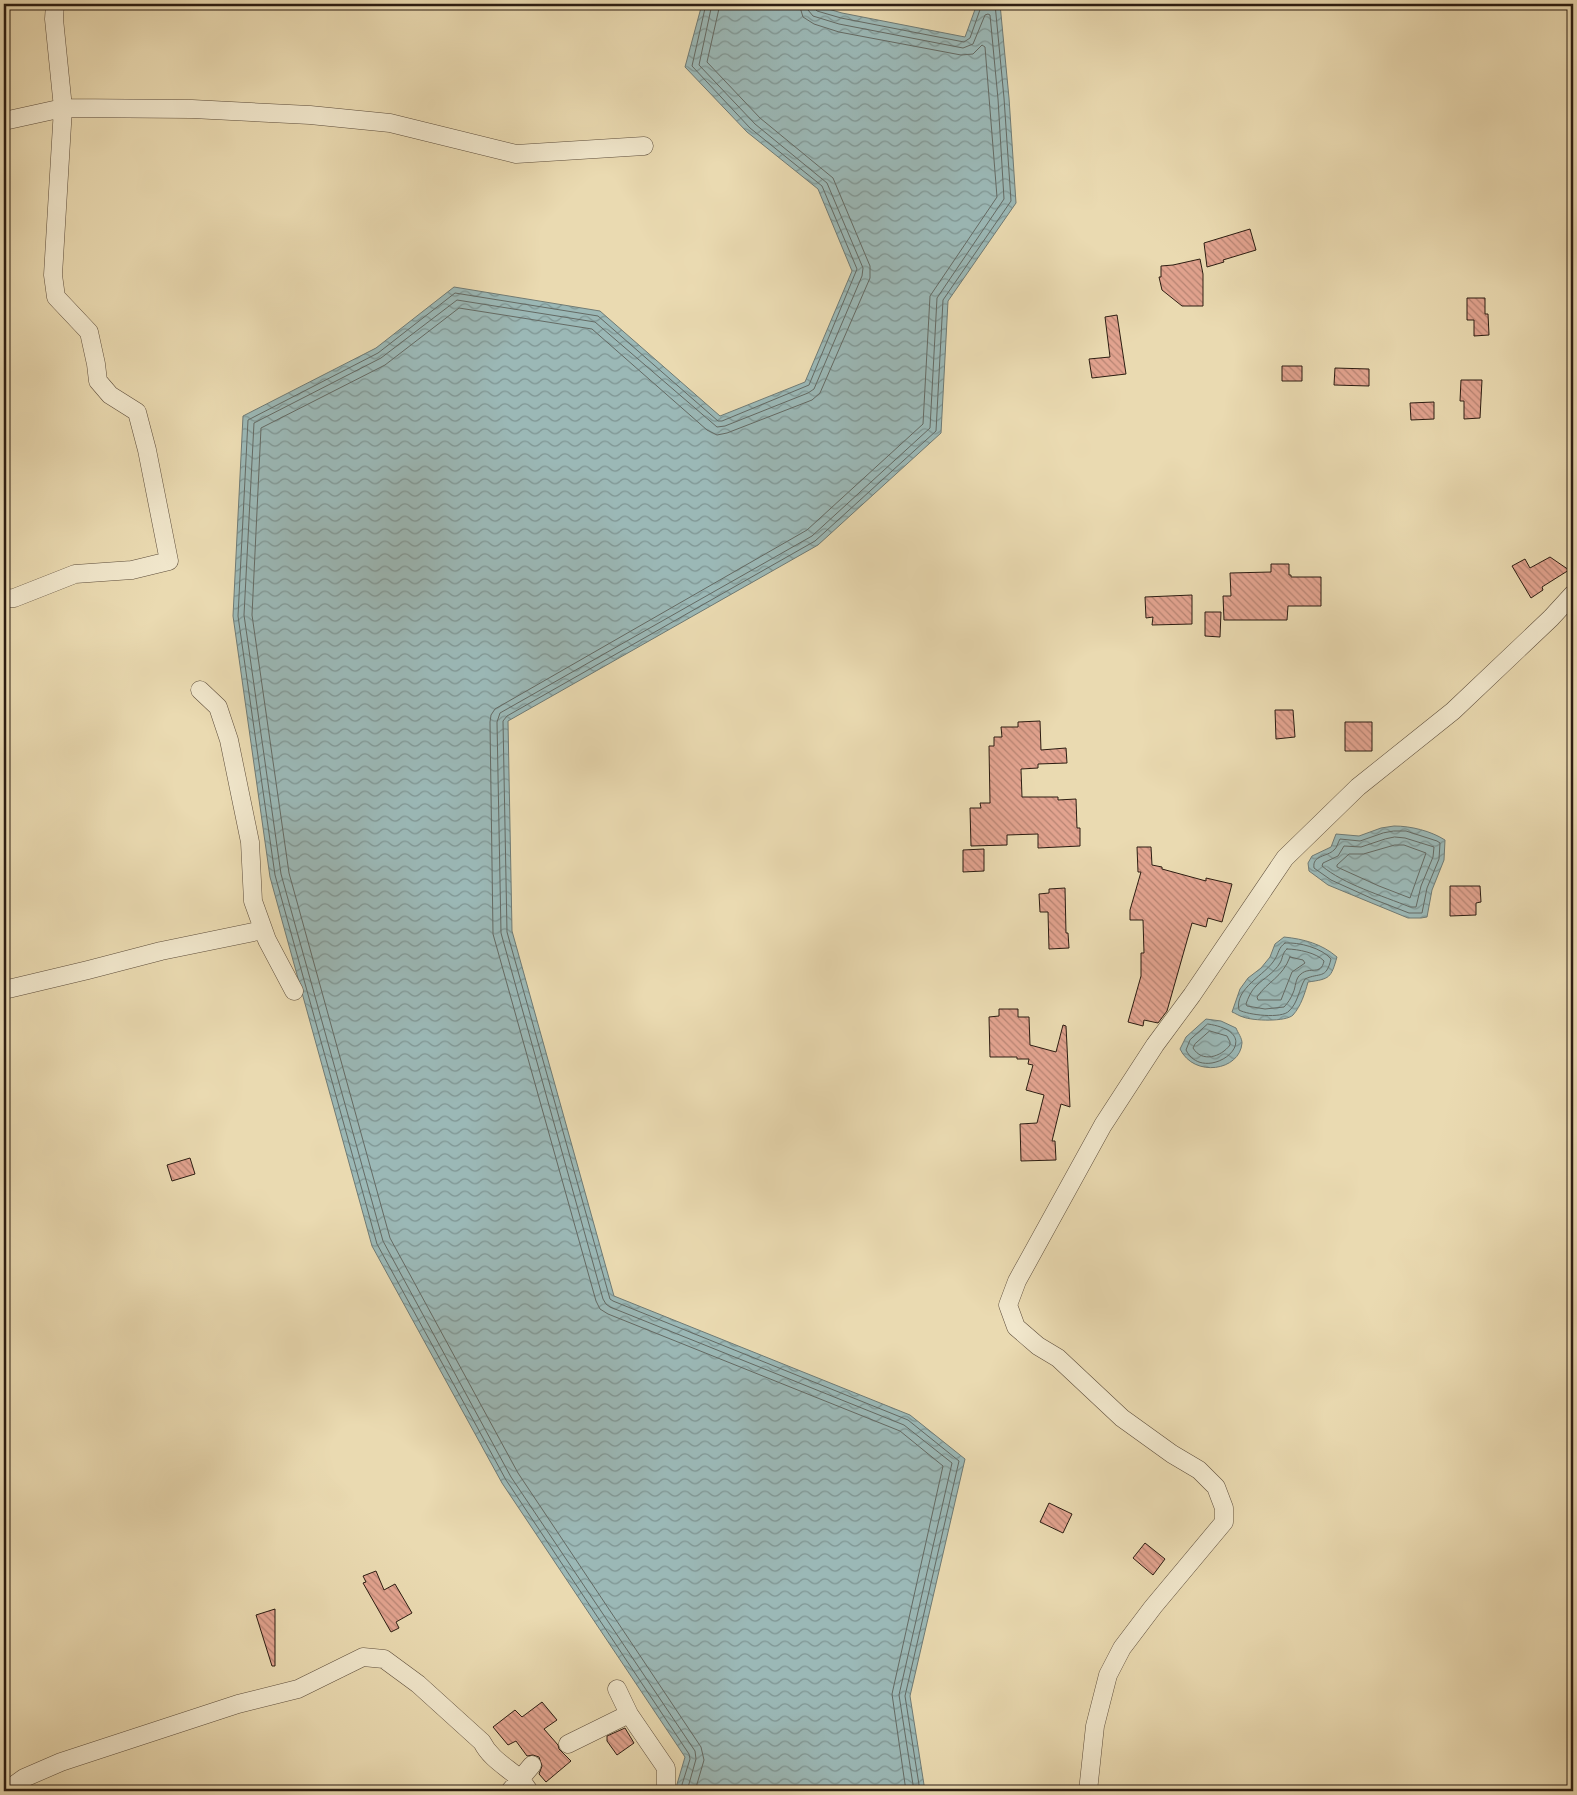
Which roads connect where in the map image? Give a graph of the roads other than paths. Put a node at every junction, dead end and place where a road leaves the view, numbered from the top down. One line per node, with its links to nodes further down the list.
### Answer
1 (55, 4): 2 (street)
2 (63, 108): 3 (street); 4 (street); 6 (street)
3 (4, 121)
4 (644, 146)
5 (1573, 594): 18 (street)
6 (4, 599)
7 (200, 690): 8 (street)
8 (263, 930): 9 (street); 10 (street)
9 (4, 990)
10 (294, 990)
11 (617, 1689): 12 (street)
12 (629, 1714): 13 (street); 17 (street)
13 (568, 1744)
14 (532, 1765): 15 (street)
15 (519, 1787): 16 (street)
16 (5, 1791)
17 (666, 1791)
18 (1088, 1791)

